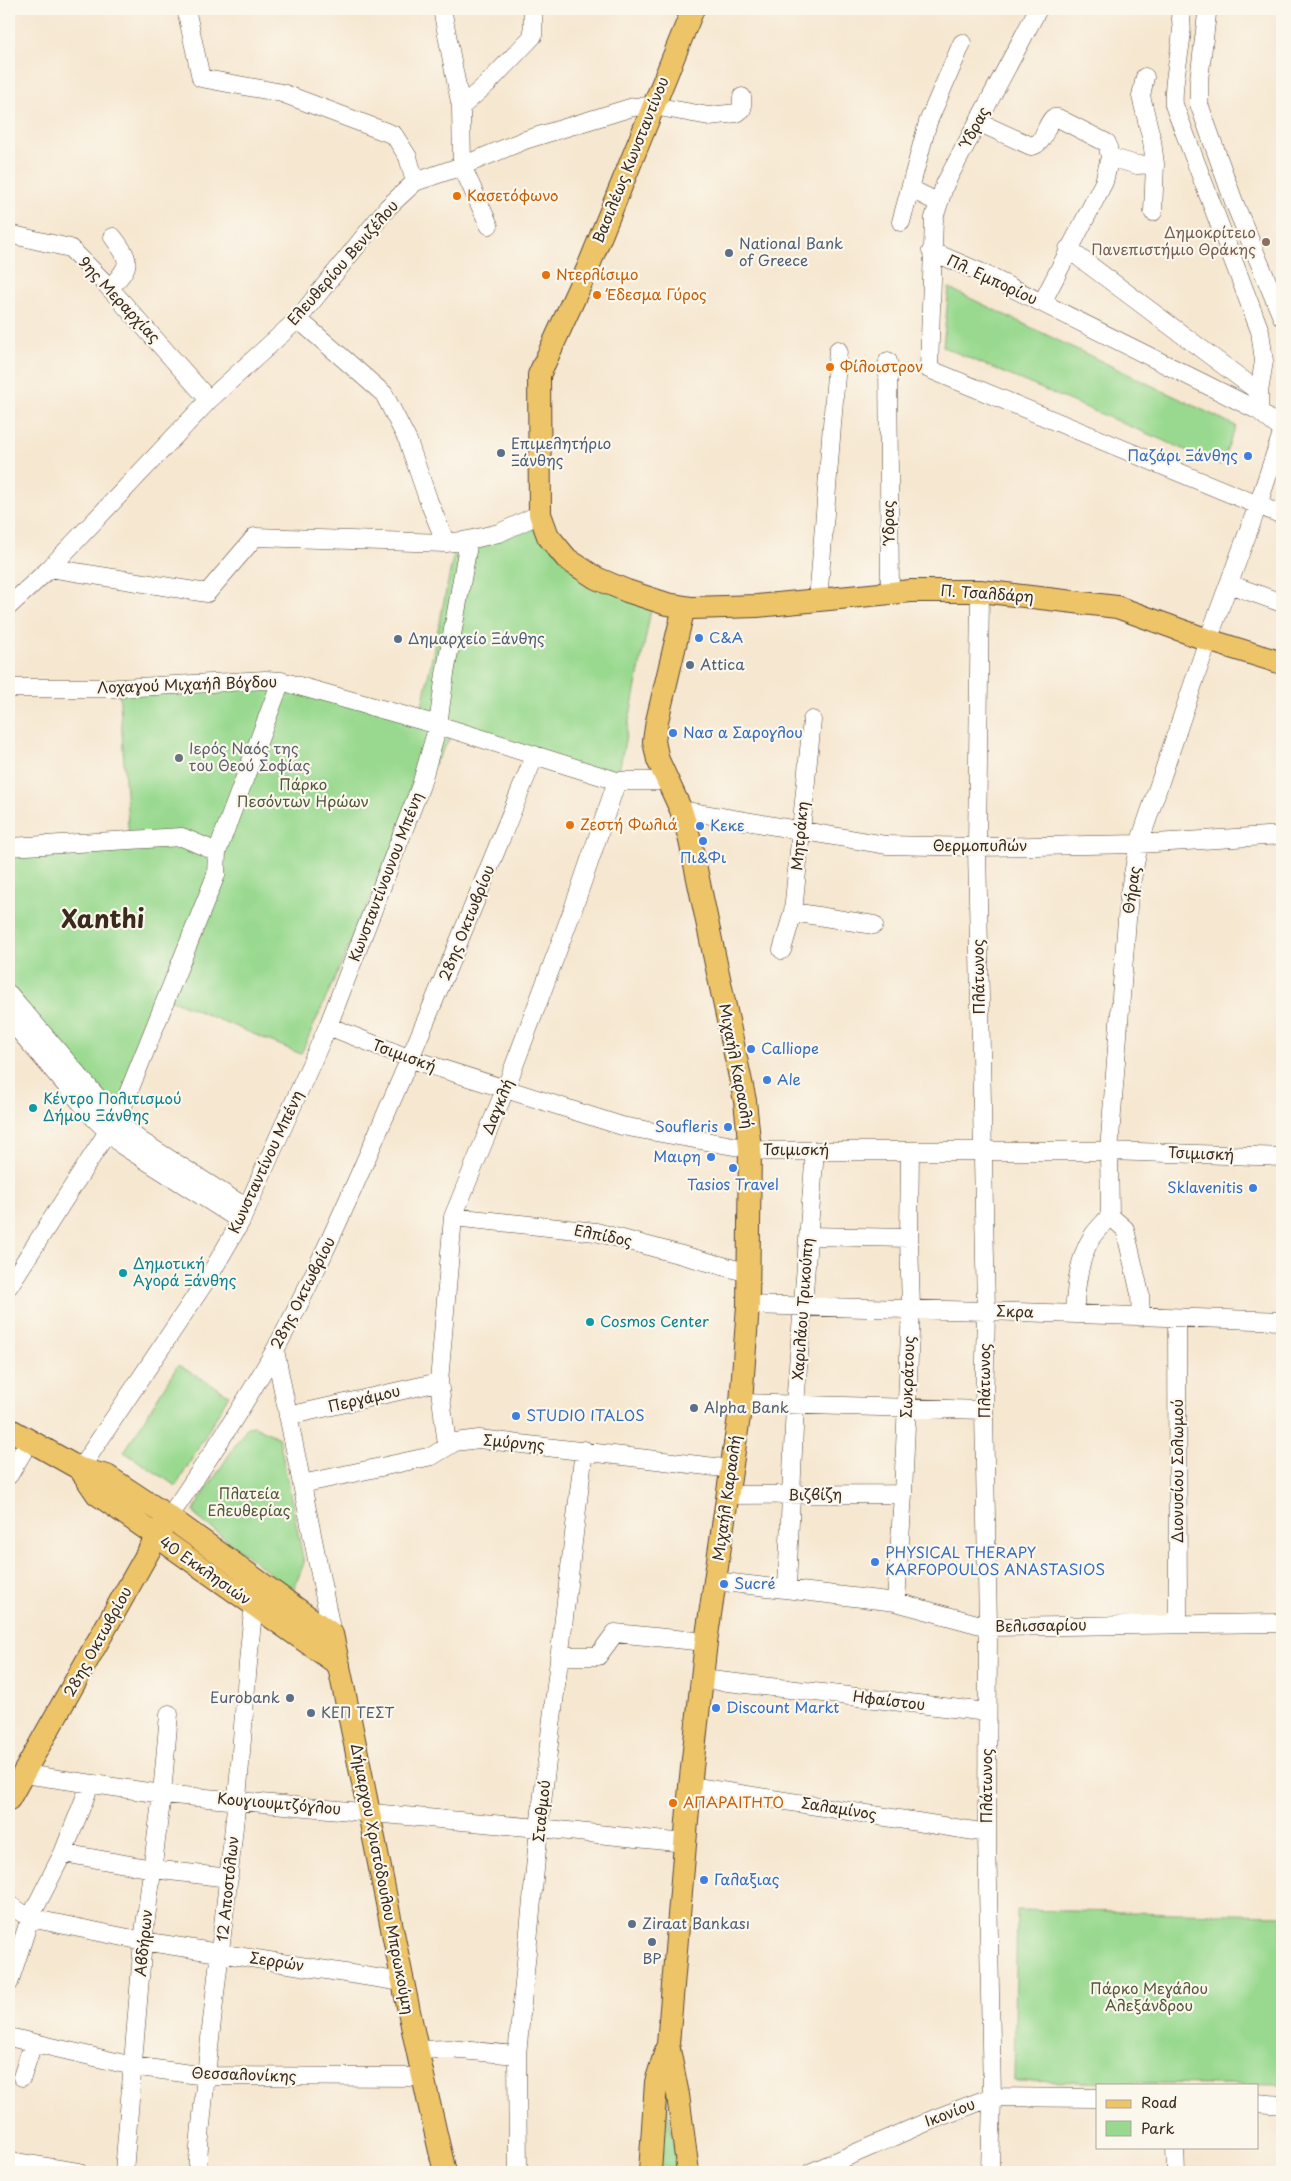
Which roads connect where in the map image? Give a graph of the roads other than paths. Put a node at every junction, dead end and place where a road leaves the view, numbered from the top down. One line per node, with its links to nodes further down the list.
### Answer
1 (186, 9): 17 (street)
2 (442, 9): 12 (street)
3 (533, 9): 12 (street)
4 (693, 9): 11 (main road, Βασιλέως Κωνσταντίνου)
5 (1038, 9): 13 (street, Ύδρας)
6 (1179, 9): 33 (street)
7 (1205, 9): 29 (street)
8 (962, 44): 18 (street)
9 (1145, 77): 15 (street)
10 (742, 97): 11 (street, Ελευθερίου Βενιζέλου)
11 (653, 106): 16 (street, Ελευθερίου Βενιζέλου); 38 (main road, Βασιλέως Κωνσταντίνου)
12 (461, 107): 16 (street)
13 (978, 122): 14 (street); 19 (street, Ύδρας)
14 (1110, 157): 15 (street); 25 (street)
15 (1155, 164): 20 (street)
16 (462, 166): 17 (street, Ελευθερίου Βενιζέλου); 22 (street)
17 (415, 182): 30 (street, Ελευθερίου Βενιζέλου)
18 (911, 189): 19 (street); 21 (street)
19 (939, 203): 26 (street, Ύδρας)
20 (1153, 212)
21 (901, 222)
22 (489, 225)
23 (9, 234): 27 (street, 9ης Μεραρχίας)
24 (112, 237): 27 (street)
25 (1068, 249): 28 (street); 33 (street)
26 (931, 251): 28 (street, Πλ. Εμπορίου); 37 (street, Πλ. Εμπορίου)
27 (110, 288): 34 (street, 9ης Μεραρχίας)
28 (1042, 303): 35 (street, Πλ. Εμπορίου)
29 (1282, 317)
30 (298, 319): 34 (street, Ελευθερίου Βενιζέλου); 41 (street)
31 (838, 350): 46 (street)
32 (888, 361): 45 (street, Ύδρας)
33 (1259, 392): 35 (street)
34 (209, 400): 42 (street, Ελευθερίου Βενιζέλου)
35 (1259, 410): 36 (street, Πλ. Εμπορίου)
36 (1282, 432): 37 (street, Θήρας)
37 (1258, 505): 39 (street, Πλ. Εμπορίου); 43 (street, Θήρας)
38 (540, 514): 40 (street); 49 (main road, Βασιλέως Κωνσταντίνου)
39 (1282, 515)
40 (470, 540): 41 (street); 55 (street, Κωνσταντίνουνου Μπένη)
41 (446, 543): 42 (street)
42 (50, 568): 48 (street, Ελευθερίου Βενιζέλου)
43 (1229, 584): 47 (street); 50 (street, Θήρας)
44 (980, 591): 45 (main road, Π. Τσαλδάρη); 50 (main road, Π. Τσαλδάρη); 64 (street, Πλάτωνος)
45 (890, 593): 46 (main road, Π. Τσαλδάρη)
46 (818, 601): 49 (main road, Π. Τσαλδάρη)
47 (1282, 603)
48 (9, 606)
49 (684, 607): 58 (main road, Μιχαήλ Καραολή)
50 (1208, 640): 51 (main road, Π. Τσαλδάρη); 62 (street, Θήρας)
51 (1282, 664)
52 (281, 681): 53 (street, Λοχαγού Μιχαήλ Βόγδου); 55 (street, Λοχαγού Μιχαήλ Βόγδου); 65 (street)
53 (9, 688)
54 (812, 720): 60 (street, Μητράκη)
55 (438, 725): 56 (street, Λοχαγού Μιχαήλ Βόγδου); 71 (street, Κωνσταντίνουνου Μπένη)
56 (535, 756): 57 (street, Λοχαγού Μιχαήλ Βόγδου); 72 (street, 28ης Οκτωβρίου)
57 (617, 781): 58 (street, Λοχαγού Μιχαήλ Βόγδου); 73 (street, Δαγκλή)
58 (666, 781): 59 (main road, Μιχαήλ Καραολή)
59 (681, 810): 60 (street, Θερμοπυλών); 75 (main road, Μιχαήλ Καραολή)
60 (800, 829): 64 (street, Θερμοπυλών); 66 (street, Μητράκη)
61 (1282, 835): 62 (street, Θερμοπυλών)
62 (1139, 844): 64 (street, Θερμοπυλών); 79 (street, Θήρας)
63 (9, 847): 65 (street)
64 (977, 847): 78 (street, Πλάτωνος)
65 (217, 852): 74 (street)
66 (793, 912): 67 (street); 68 (street, Μητράκη)
67 (874, 925)
68 (782, 950)
69 (9, 994): 74 (street)
70 (9, 1019): 74 (street)
71 (328, 1026): 72 (street, Τσιμισκή); 81 (street, Κωνσταντίνου Μπένη)
72 (411, 1059): 73 (street, Τσιμισκή); 96 (street, 28ης Οκτωβρίου)
73 (506, 1090): 75 (street, Τσιμισκή); 83 (street, Δαγκλή)
74 (112, 1126): 81 (street); 87 (street)
75 (750, 1149): 76 (street, Τσιμισκή); 86 (main road, Μιχαήλ Καραολή)
76 (815, 1151): 77 (street, Τσιμισκή); 84 (street, Χαριλάου Τρικούπη)
77 (910, 1151): 78 (street, Τσιμισκή); 85 (street, Σωκράτους)
78 (981, 1151): 79 (street, Τσιμισκή); 91 (street, Πλάτωνος)
79 (1109, 1151): 80 (street, Τσιμισκή); 82 (street, Θήρας)
80 (1282, 1156)
81 (244, 1215): 107 (street, Κωνσταντίνου Μπένη)
82 (1110, 1216): 92 (street); 93 (street)
83 (454, 1217): 86 (street, Ελπίδος); 97 (street, Δαγκλή)
84 (808, 1236): 85 (street); 89 (street, Χαριλάου Τρικούπη)
85 (909, 1238): 90 (street, Σωκράτους)
86 (749, 1273): 88 (main road, Μιχαήλ Καραολή)
87 (9, 1286)
88 (748, 1305): 89 (street, Σκρα); 98 (main road, Μιχαήλ Καραολή)
89 (803, 1307): 90 (street, Σκρα); 99 (street, Χαριλάου Τρικούπη)
90 (911, 1309): 91 (street, Σκρα); 100 (street, Σωκράτους)
91 (986, 1310): 92 (street, Σκρα); 101 (street, Πλάτωνος)
92 (1074, 1314): 93 (street, Σκρα)
93 (1141, 1317): 94 (street, Σκρα)
94 (1177, 1318): 95 (street, Σκρα); 121 (street, Διονυσίου Σολωμού)
95 (1282, 1320)
96 (275, 1350): 102 (street, Δήμαρχου Χριστόδουλου Μπρωκούμη); 114 (street, 28ης Οκτωβρίου)
97 (439, 1382): 102 (street, Περγάμου); 105 (street, Δαγκλή)
98 (741, 1403): 99 (street); 108 (main road, Μιχαήλ Καραολή)
99 (795, 1405): 100 (street); 113 (street, Χαριλάου Τρικούπη)
100 (907, 1407): 101 (street); 111 (street, Σωκράτους)
101 (984, 1410): 122 (street, Πλάτωνος)
102 (288, 1416): 110 (street, Δήμαρχου Χριστόδουλου Μπρωκούμη)
103 (9, 1429): 104 (main road, 40 Εκκλησιών)
104 (30, 1440): 107 (main road, 40 Εκκλησιών); 109 (street)
105 (447, 1445): 106 (street, Σμύρνης); 110 (street, Σμύρνης)
106 (584, 1450): 108 (street, Σμύρνης); 125 (street, Σταθμού)
107 (80, 1469): 114 (main road, 40 Εκκλησιών); 115 (main road, 40 Εκκλησιών)
108 (732, 1469): 112 (main road, Μιχαήλ Καραολή)
109 (9, 1475)
110 (302, 1484): 123 (street, Δήμαρχου Χριστόδουλου Μπρωκούμη)
111 (903, 1494): 113 (street, Βιζβίζη); 118 (street, Σωκράτους)
112 (727, 1495): 113 (street, Βιζβίζη); 116 (main road, Μιχαήλ Καραολή)
113 (791, 1496): 117 (street, Χαριλάου Τρικούπη)
114 (169, 1517): 115 (main road, 28ης Οκτωβρίου); 123 (main road, 40 Εκκλησιών)
115 (157, 1537): 119 (main road, 40 Εκκλησιών); 132 (main road, 28ης Οκτωβρίου)
116 (715, 1581): 117 (street, Βελισσαρίου); 124 (main road, Μιχαήλ Καραολή)
117 (787, 1588): 118 (street, Βελισσαρίου)
118 (896, 1602): 122 (street, Βελισσαρίου)
119 (254, 1605): 126 (main road, 40 Εκκλησιών); 134 (street, 12 Αποστόλων)
120 (1282, 1623): 121 (street, Βελισσαρίου)
121 (1178, 1624): 122 (street, Βελισσαρίου)
122 (988, 1627): 128 (street, Πλάτωνος)
123 (332, 1634): 126 (main road, Δήμαρχου Χριστόδουλου Μπρωκούμη)
124 (706, 1642): 125 (street); 127 (main road, Μιχαήλ Καραολή)
125 (559, 1656): 136 (street, Σταθμού)
126 (339, 1665): 135 (main road, Δήμαρχου Χριστόδουλου Μπρωκούμη)
127 (702, 1679): 128 (street, Ηφαίστου); 131 (main road, Μιχαήλ Καραολή)
128 (987, 1712): 137 (street, Πλάτωνος)
129 (169, 1714): 133 (street, Αβδήρων)
130 (90, 1785): 132 (street, Κουγιουμτζόγλου); 133 (street, Κουγιουμτζόγλου); 139 (street)
131 (690, 1786): 137 (street, Σαλαμίνος); 138 (main road, Μιχαήλ Καραολή)
132 (14, 1789)
133 (162, 1794): 134 (street, Κουγιουμτζόγλου); 140 (street, Αβδήρων)
134 (237, 1801): 135 (street, Κουγιουμτζόγλου); 141 (street, 12 Αποστόλων)
135 (370, 1812): 136 (street, Κουγιουμτζόγλου); 146 (main road, Δήμαρχου Χριστόδουλου Μπρωκούμη)
136 (540, 1828): 138 (street, Κουγιουμτζόγλου); 152 (street, Σταθμού)
137 (987, 1833): 157 (street, Πλάτωνος)
138 (685, 1843): 150 (main road, Μιχαήλ Καραολή)
139 (63, 1852): 140 (street); 143 (street)
140 (153, 1869): 141 (street); 144 (street, Αβδήρων)
141 (229, 1878): 145 (street, 12 Αποστόλων)
142 (9, 1905): 143 (street, Σερρών)
143 (30, 1918): 144 (street, Σερρών); 147 (street)
144 (143, 1942): 145 (street, Σερρών); 153 (street, Αβδήρων)
145 (221, 1953): 146 (street, Σερρών); 154 (street, 12 Αποστόλων)
146 (402, 1982): 151 (main road, Δήμαρχου Χριστόδουλου Μπρωκούμη)
147 (9, 1983)
148 (9, 2037): 149 (street, Θεσσαλονίκης)
149 (33, 2043): 153 (street, Θεσσαλονίκης); 155 (street)
150 (668, 2044): 169 (main road, Μιχαήλ Καραολή); 170 (main road, Μιχαήλ Καραολή)
151 (416, 2050): 152 (street); 156 (main road, Δήμαρχου Χριστόδουλου Μπρωκούμη)
152 (518, 2055): 168 (street, Σταθμού)
153 (133, 2066): 154 (street, Θεσσαλονίκης); 165 (street, Αβδήρων)
154 (205, 2076): 156 (street, Θεσσαλονίκης); 166 (street, 12 Αποστόλων)
155 (22, 2077)
156 (422, 2077): 167 (main road, Δήμαρχου Χριστόδουλου Μπρωκούμη)
157 (992, 2097): 158 (street, Ικονίου); 171 (street, Ικονίου); 172 (street, Πλάτωνος)
158 (1096, 2098)
159 (1258, 2103): 160 (street)
160 (1282, 2105)
161 (1175, 2148): 173 (street)
162 (9, 2161): 163 (street)
163 (28, 2168): 164 (street)
164 (78, 2172)
165 (124, 2172)
166 (197, 2172)
167 (445, 2172)
168 (518, 2172)
169 (650, 2172)
170 (688, 2172)
171 (812, 2172)
172 (990, 2172)
173 (1176, 2172)

